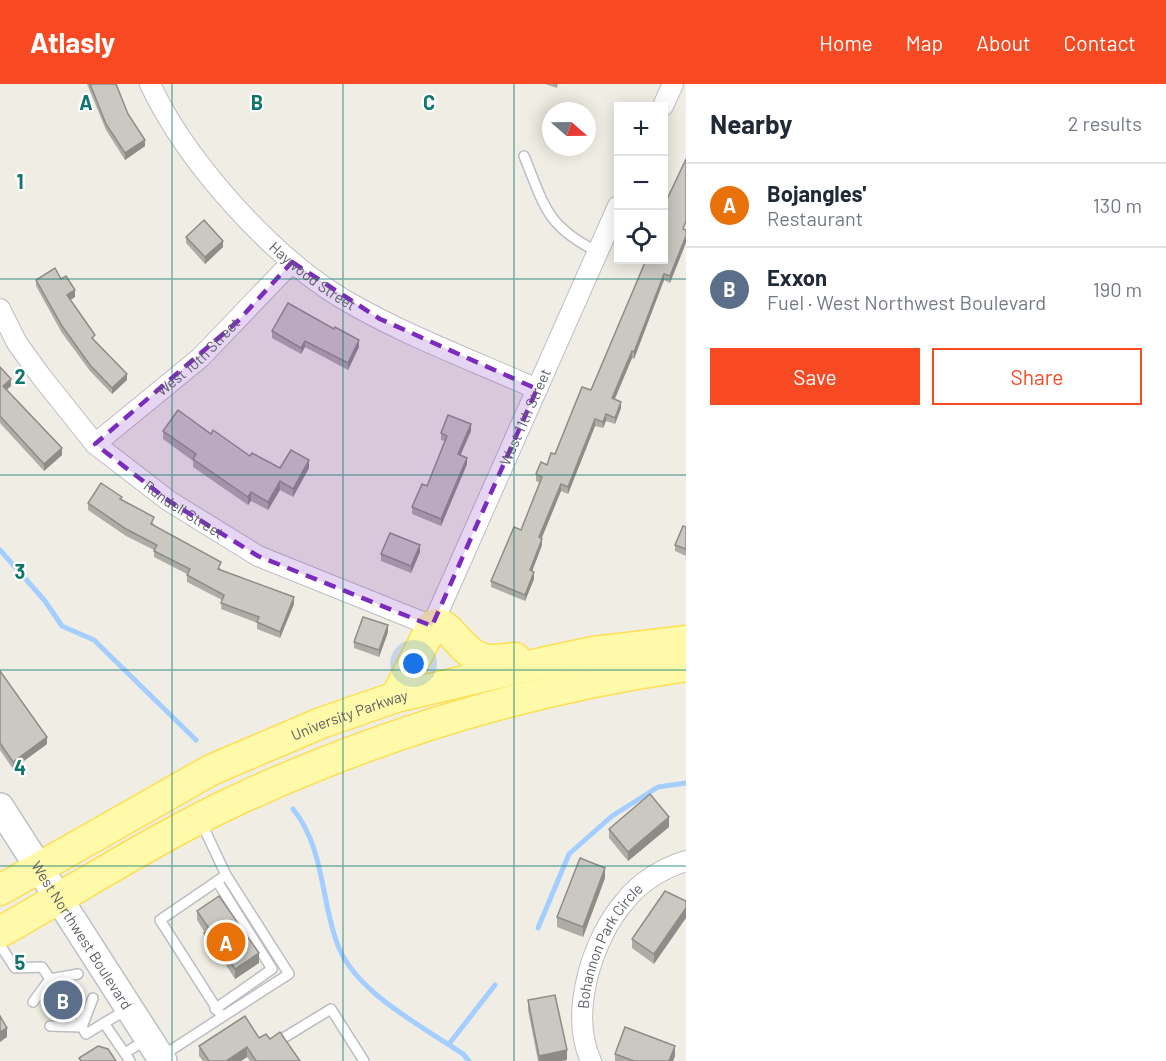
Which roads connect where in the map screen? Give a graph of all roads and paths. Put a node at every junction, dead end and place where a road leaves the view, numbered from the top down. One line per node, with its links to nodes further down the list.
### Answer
1 (150, 84): 7 (street, Haywood Street)
2 (673, 84): 3 (street)
3 (665, 102)
4 (524, 156): 6 (lane)
5 (616, 210): 6 (street, West 11th Street)
6 (598, 252): 9 (street, West 11th Street)
7 (292, 262): 9 (street, Haywood Street); 10 (street, West 10th Street)
8 (0, 309): 10 (street, Rundell Street)
9 (537, 389): 11 (street, West 11th Street)
10 (95, 444): 11 (street, Rundell Street)
11 (432, 626): 13 (main road); 15 (main road)
12 (686, 641): 13 (main road, University Parkway)
13 (546, 662): 15 (main road, University Parkway)
14 (686, 666): 17 (main road)
15 (396, 697): 19 (main road, University Parkway)
16 (0, 807): 19 (main road, West Northwest Boulevard)
17 (200, 819): 20 (lane); 23 (main road)
18 (686, 861): 43 (street, Bohannon Park Circle)
19 (39, 868): 22 (main road, University Parkway); 23 (main road, West Northwest Boulevard)
20 (226, 875): 21 (lane); 35 (lane)
21 (217, 881): 33 (lane); 33 (lane)
22 (0, 890)
23 (58, 899): 24 (main road); 34 (main road, West Northwest Boulevard)
24 (0, 932)
25 (0, 945): 27 (lane)
26 (78, 974): 27 (lane)
27 (50, 979): 28 (lane); 29 (lane); 31 (lane)
28 (64, 983)
29 (46, 994)
30 (93, 998): 39 (lane)
31 (33, 1002)
32 (79, 1006): 39 (lane)
33 (215, 1008): 35 (lane)
34 (128, 1009): 37 (lane); 41 (main road, West Northwest Boulevard)
35 (222, 1017): 41 (lane)
36 (61, 1018): 39 (lane)
37 (104, 1023): 39 (lane); 41 (lane)
38 (50, 1026): 39 (lane)
39 (82, 1027)
40 (285, 1037): 42 (lane)
41 (145, 1054)
42 (364, 1061)
43 (591, 1061)

